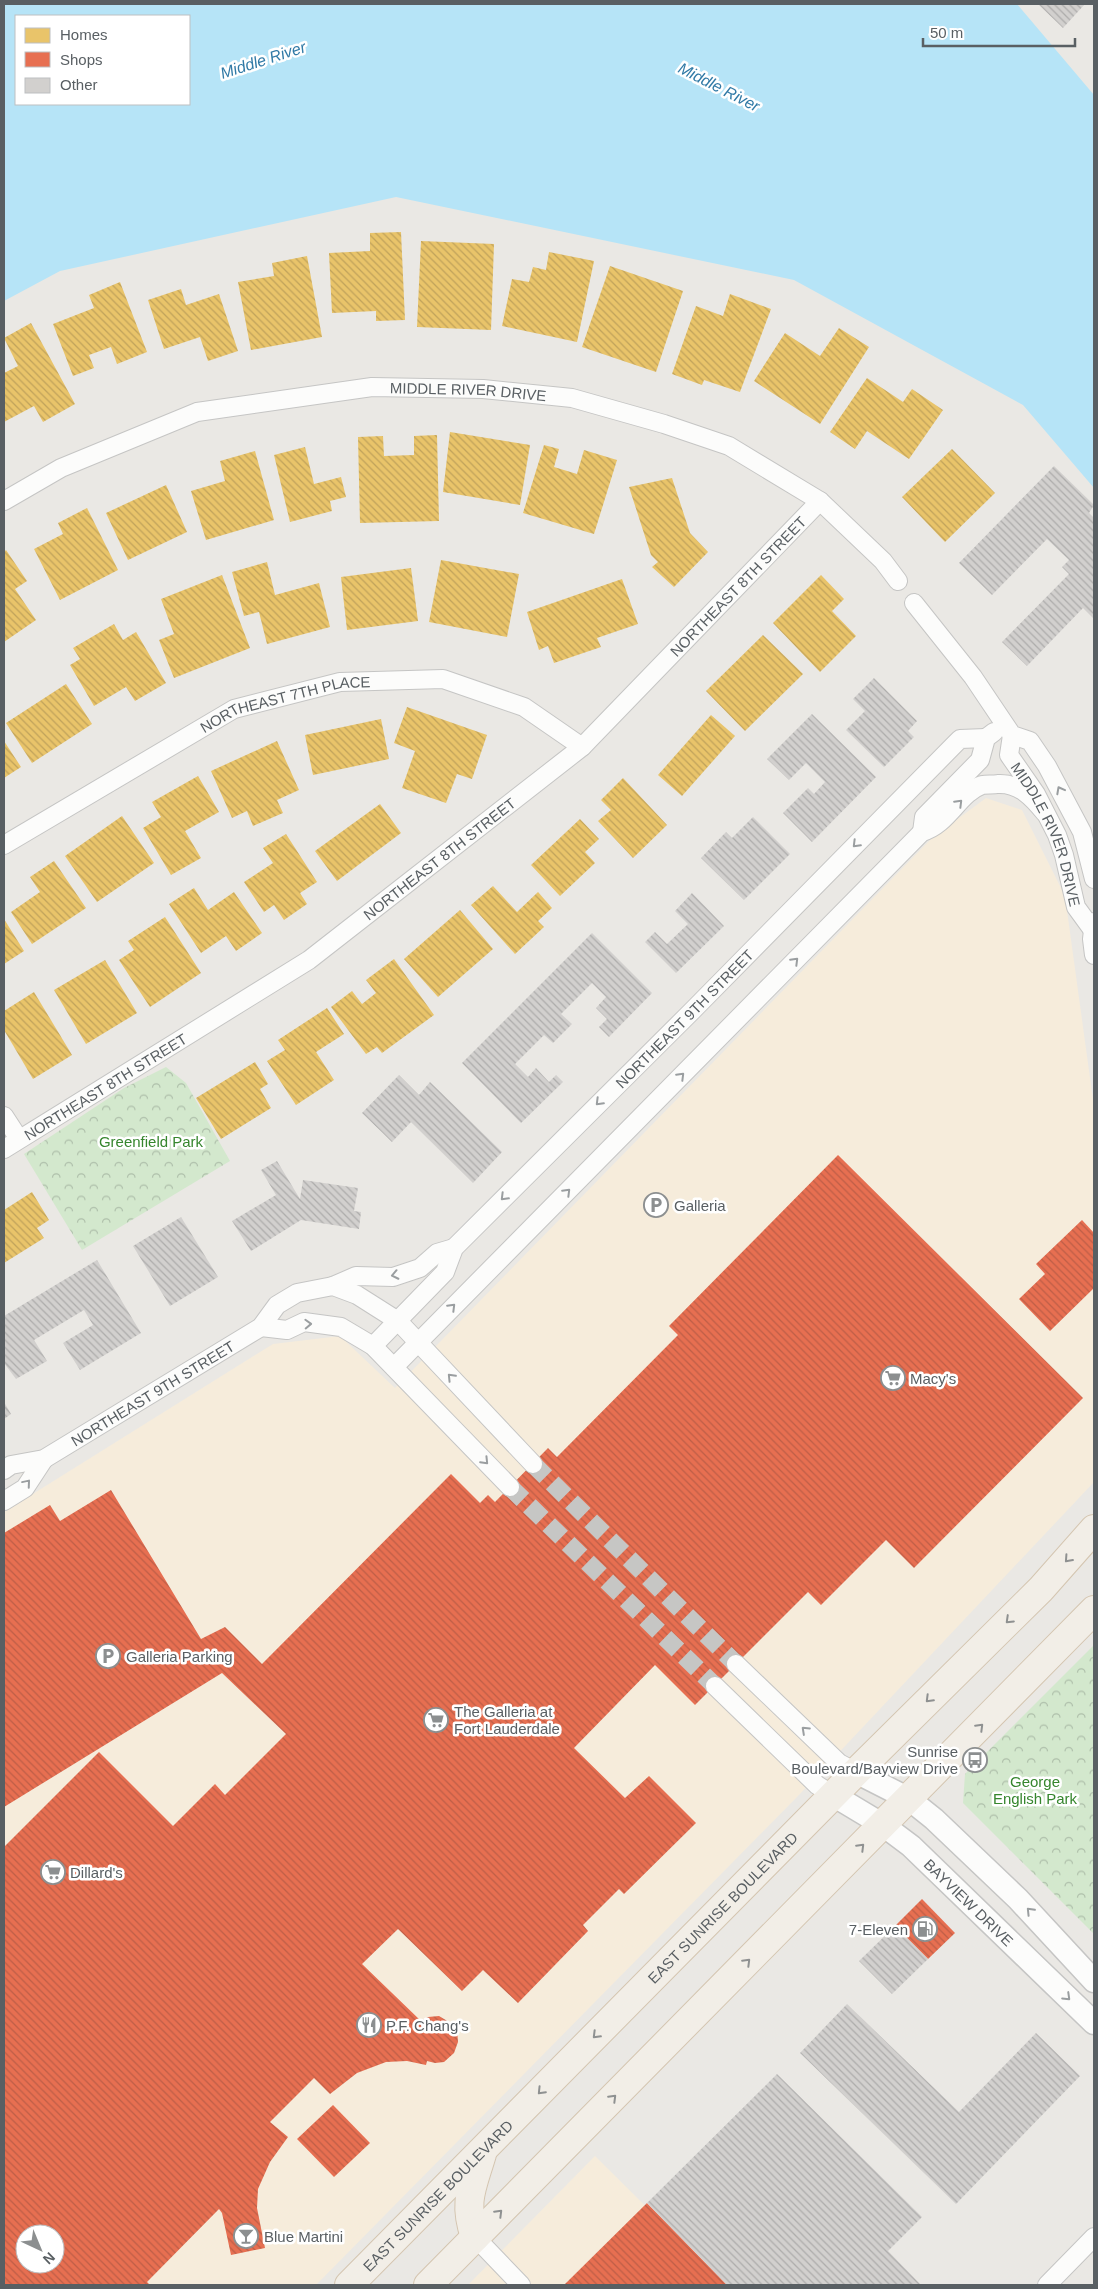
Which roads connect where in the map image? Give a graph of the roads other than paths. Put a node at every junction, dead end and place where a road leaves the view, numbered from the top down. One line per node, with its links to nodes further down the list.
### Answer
1 (4, 501): 2 (street, MIDDLE RIVER DRIVE)
2 (820, 501): 3 (street, MIDDLE RIVER DRIVE); 7 (street, NORTHEAST 8TH STREET)
3 (898, 580)
4 (914, 603): 5 (street, MIDDLE RIVER DRIVE)
5 (1008, 730): 6 (street); 8 (street, MIDDLE RIVER DRIVE); 11 (street, MIDDLE RIVER DRIVE, one-way to 5)
6 (986, 738): 9 (street); 16 (street, NORTHEAST 9TH STREET, one-way to 16)
7 (582, 747): 10 (street, NORTHEAST 7TH PLACE); 15 (street, NORTHEAST 8TH STREET)
8 (1045, 813): 9 (street, one-way to 8); 12 (street, MIDDLE RIVER DRIVE)
9 (922, 832): 20 (street, one-way to 9)
10 (4, 845)
11 (1094, 878)
12 (1093, 926): 13 (street, MIDDLE RIVER DRIVE)
13 (1094, 955)
14 (4, 1116): 15 (street)
15 (11, 1144)
16 (454, 1248): 17 (street, NORTHEAST 9TH STREET, one-way to 17); 18 (street, NORTHEAST 9TH STREET)
17 (333, 1286): 18 (street); 19 (street, NORTHEAST 9TH STREET)
18 (398, 1321): 20 (street); 21 (street, NORTHEAST 9TH STREET)
19 (261, 1327): 21 (street, one-way to 21); 23 (street, NORTHEAST 9TH STREET)
20 (418, 1342): 22 (street); 24 (street, one-way to 20)
21 (374, 1346): 22 (street)
22 (394, 1367): 26 (street, one-way to 26)
23 (44, 1459): 25 (street, NORTHEAST 9TH STREET); 27 (street, NORTHEAST 9TH STREET, one-way to 23)
24 (533, 1464)
25 (4, 1470)
26 (510, 1487)
27 (4, 1501)
28 (1094, 1529): 32 (main road, EAST SUNRISE BOULEVARD, one-way to 32)
29 (1094, 1610): 34 (main road, one-way to 29)
30 (736, 1664): 32 (street, one-way to 30)
31 (715, 1686): 33 (street)
32 (856, 1772): 33 (main road, EAST SUNRISE BOULEVARD); 34 (street)
33 (833, 1795): 35 (street, BAYVIEW DRIVE); 38 (main road, EAST SUNRISE BOULEVARD, one-way to 38)
34 (909, 1799): 35 (main road); 36 (street, one-way to 34)
35 (883, 1825): 37 (street, BAYVIEW DRIVE, one-way to 37); 40 (main road, one-way to 35)
36 (1094, 1981)
37 (1094, 2023)
38 (483, 2150): 40 (main road); 41 (main road, EAST SUNRISE BOULEVARD)
39 (1094, 2237): 44 (street)
40 (475, 2238): 42 (main road); 43 (street)
41 (349, 2285)
42 (428, 2285)
43 (522, 2285)
44 (1047, 2285)

